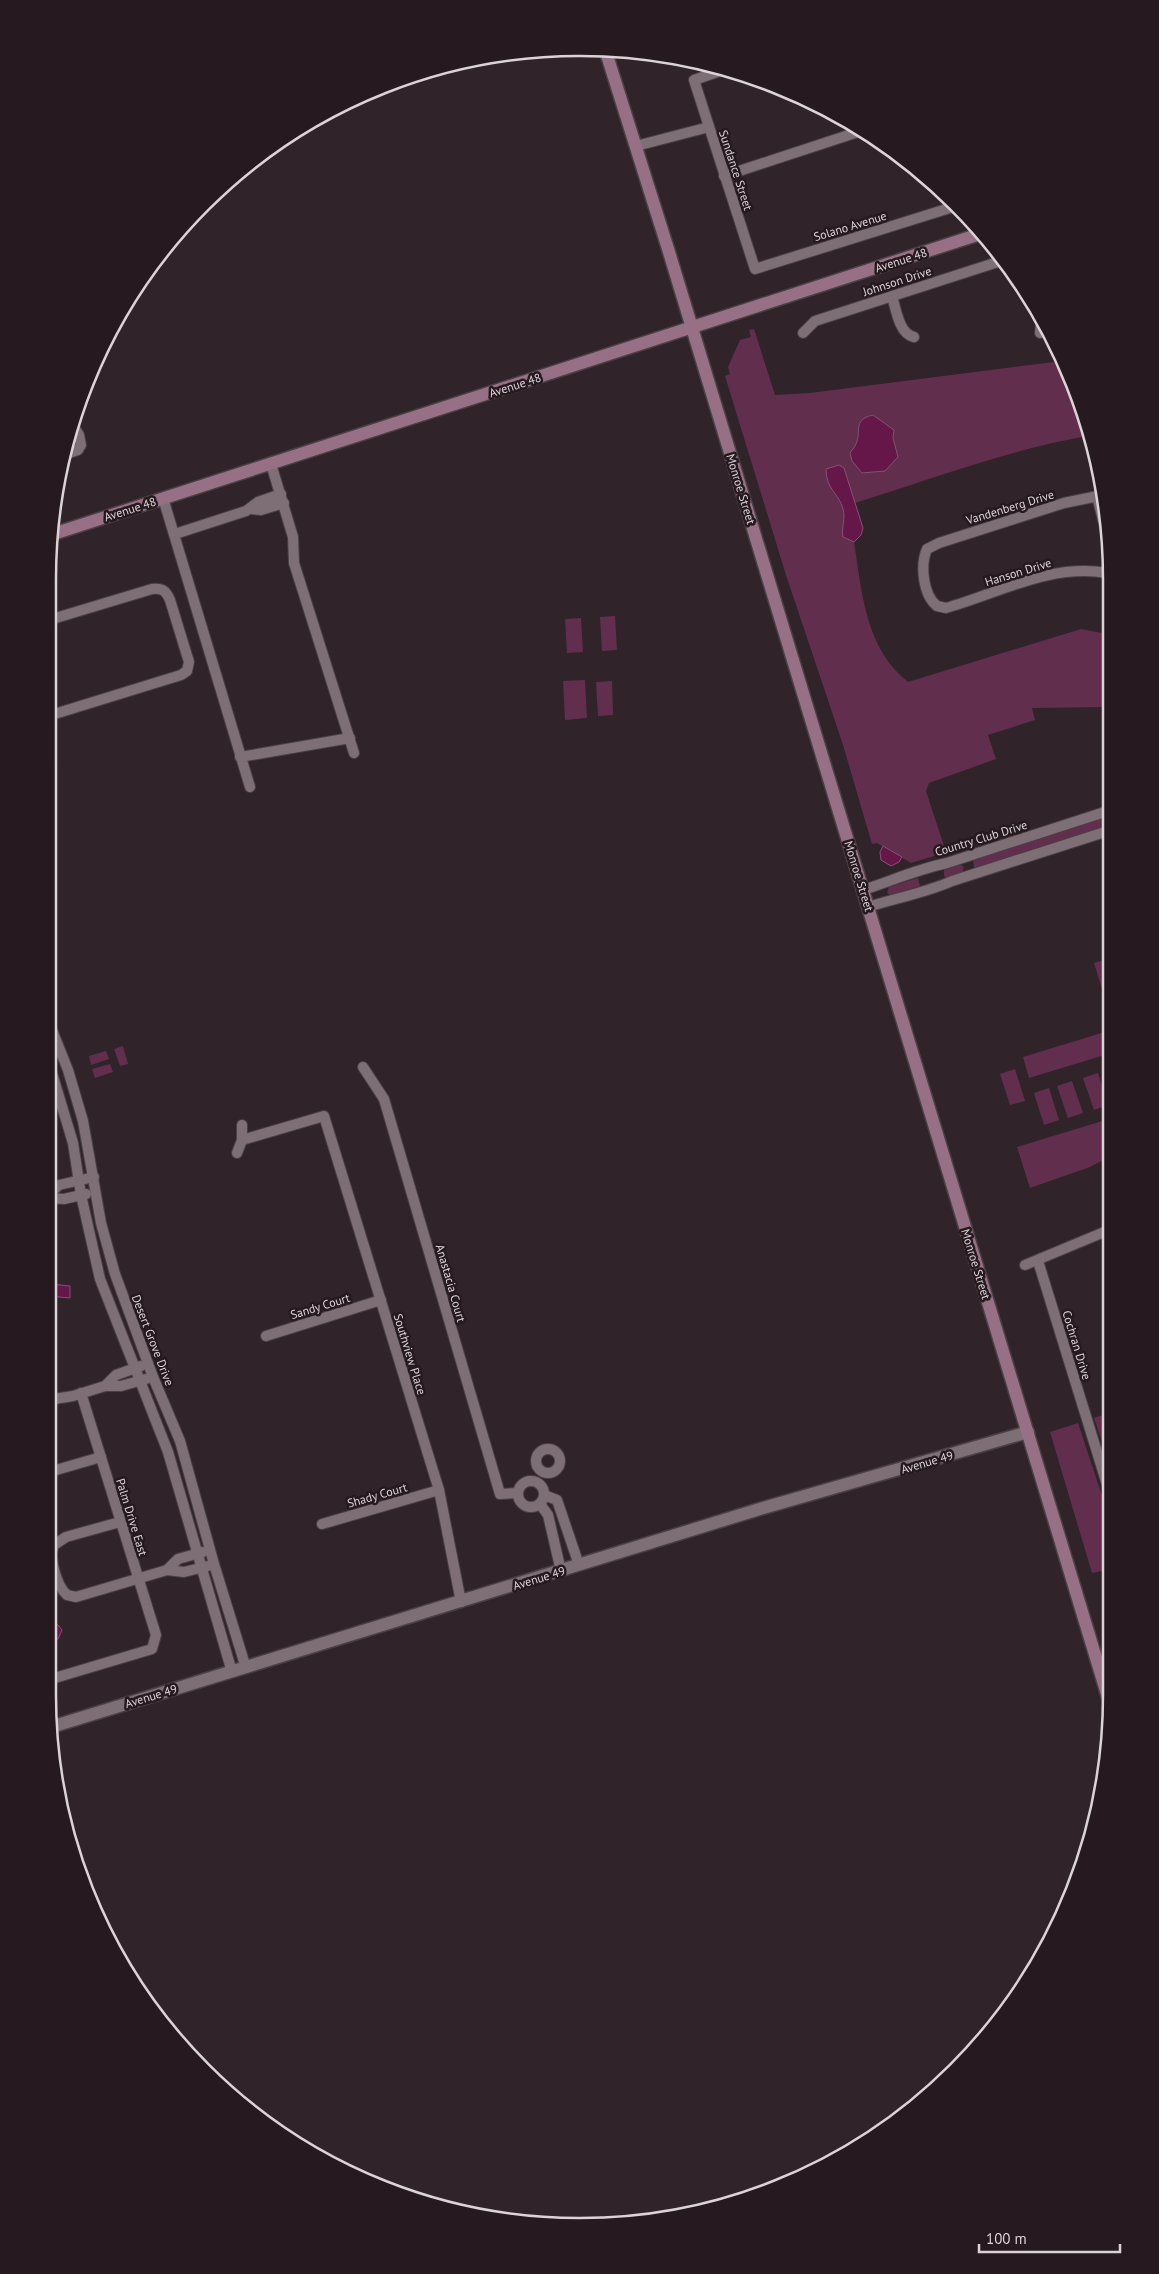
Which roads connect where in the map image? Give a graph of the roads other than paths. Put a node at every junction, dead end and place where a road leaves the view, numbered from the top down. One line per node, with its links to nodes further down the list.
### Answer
1 (607, 57): 5 (main road, Monroe Street)
2 (713, 73): 3 (street, Sundance Street)
3 (709, 127): 5 (street); 6 (street, Sundance Street)
4 (853, 134): 6 (street)
5 (636, 146): 12 (main road, Monroe Street)
6 (724, 176): 10 (street, Sundance Street)
7 (948, 209): 10 (street, Solano Avenue)
8 (974, 236): 12 (main road, Avenue 48)
9 (996, 263): 11 (street, Johnson Drive)
10 (755, 269)
11 (892, 296): 13 (street, Johnson Drive); 14 (street)
12 (692, 328): 17 (main road, Avenue 48); 33 (main road, Monroe Street)
13 (803, 333)
14 (914, 337)
15 (77, 433): 16 (street)
16 (72, 452)
17 (271, 464): 19 (main road, Avenue 48); 20 (street)
18 (1096, 496): 24 (street, Vandenberg Drive)
19 (164, 498): 21 (main road, Avenue 48); 22 (street)
20 (282, 498): 22 (street); 27 (street)
21 (59, 532)
22 (175, 534): 29 (street)
23 (1103, 573): 24 (street, Hanson Drive)
24 (938, 606)
25 (56, 618): 26 (street)
26 (56, 713)
27 (350, 738): 28 (street); 29 (street)
28 (354, 753)
29 (240, 757): 30 (street)
30 (250, 788)
31 (1103, 813): 33 (street, Country Club Drive)
32 (1103, 833): 34 (street)
33 (863, 890): 34 (main road, Monroe Street)
34 (868, 907): 59 (main road, Monroe Street)
35 (56, 1042): 41 (street, Desert Grove Drive)
36 (362, 1067): 66 (street, Anastacia Court)
37 (56, 1087): 42 (street)
38 (242, 1125): 39 (street)
39 (242, 1140): 40 (street); 50 (street, Southview Place)
40 (238, 1153)
41 (94, 1176): 42 (street); 44 (street, Desert Grove Drive)
42 (78, 1180): 43 (street); 45 (street)
43 (56, 1188)
44 (96, 1192): 45 (street); 52 (street, Desert Grove Drive)
45 (81, 1195): 46 (street); 53 (street)
46 (56, 1198)
47 (1103, 1233): 48 (street)
48 (1038, 1261): 49 (street); 63 (street, Cochran Drive)
49 (1025, 1265)
50 (381, 1300): 51 (street, Sandy Court); 65 (street, Southview Place)
51 (266, 1336)
52 (148, 1364): 53 (street); 54 (street, Desert Grove Drive)
53 (135, 1368): 55 (street); 56 (street)
54 (153, 1377): 55 (street); 71 (street, Desert Grove Drive)
55 (140, 1381): 56 (street); 72 (street)
56 (106, 1386): 57 (street)
57 (81, 1394): 58 (street); 60 (street, Palm Drive East)
58 (56, 1399)
59 (1028, 1432): 74 (street, Avenue 49); 84 (main road, Monroe Street)
60 (100, 1457): 61 (street); 68 (street, Palm Drive East)
61 (56, 1470)
62 (542, 1471): 64 (street)
63 (1103, 1471)
64 (537, 1482): 66 (street); 67 (street)
65 (439, 1490): 69 (street, Shady Court); 80 (street, Southview Place)
66 (518, 1493): 67 (street, Anastacia Court)
67 (542, 1500): 74 (street); 78 (street)
68 (120, 1522): 70 (street); 79 (street, Palm Drive East)
69 (322, 1524)
70 (56, 1544)
71 (210, 1550): 72 (street); 73 (street, Desert Grove Drive)
72 (197, 1553): 75 (street); 77 (street)
73 (214, 1564): 75 (street); 81 (street, Desert Grove Drive)
74 (579, 1565): 78 (street, Avenue 49)
75 (201, 1567): 77 (street); 82 (street)
76 (56, 1570): 79 (street)
77 (167, 1570): 79 (street)
78 (561, 1571): 80 (street, Avenue 49)
79 (139, 1579): 83 (street, Palm Drive East)
80 (461, 1602): 81 (street, Avenue 49)
81 (246, 1668): 82 (street, Avenue 49)
82 (232, 1672): 85 (street, Avenue 49)
83 (56, 1678)
84 (1103, 1681)
85 (57, 1725)

